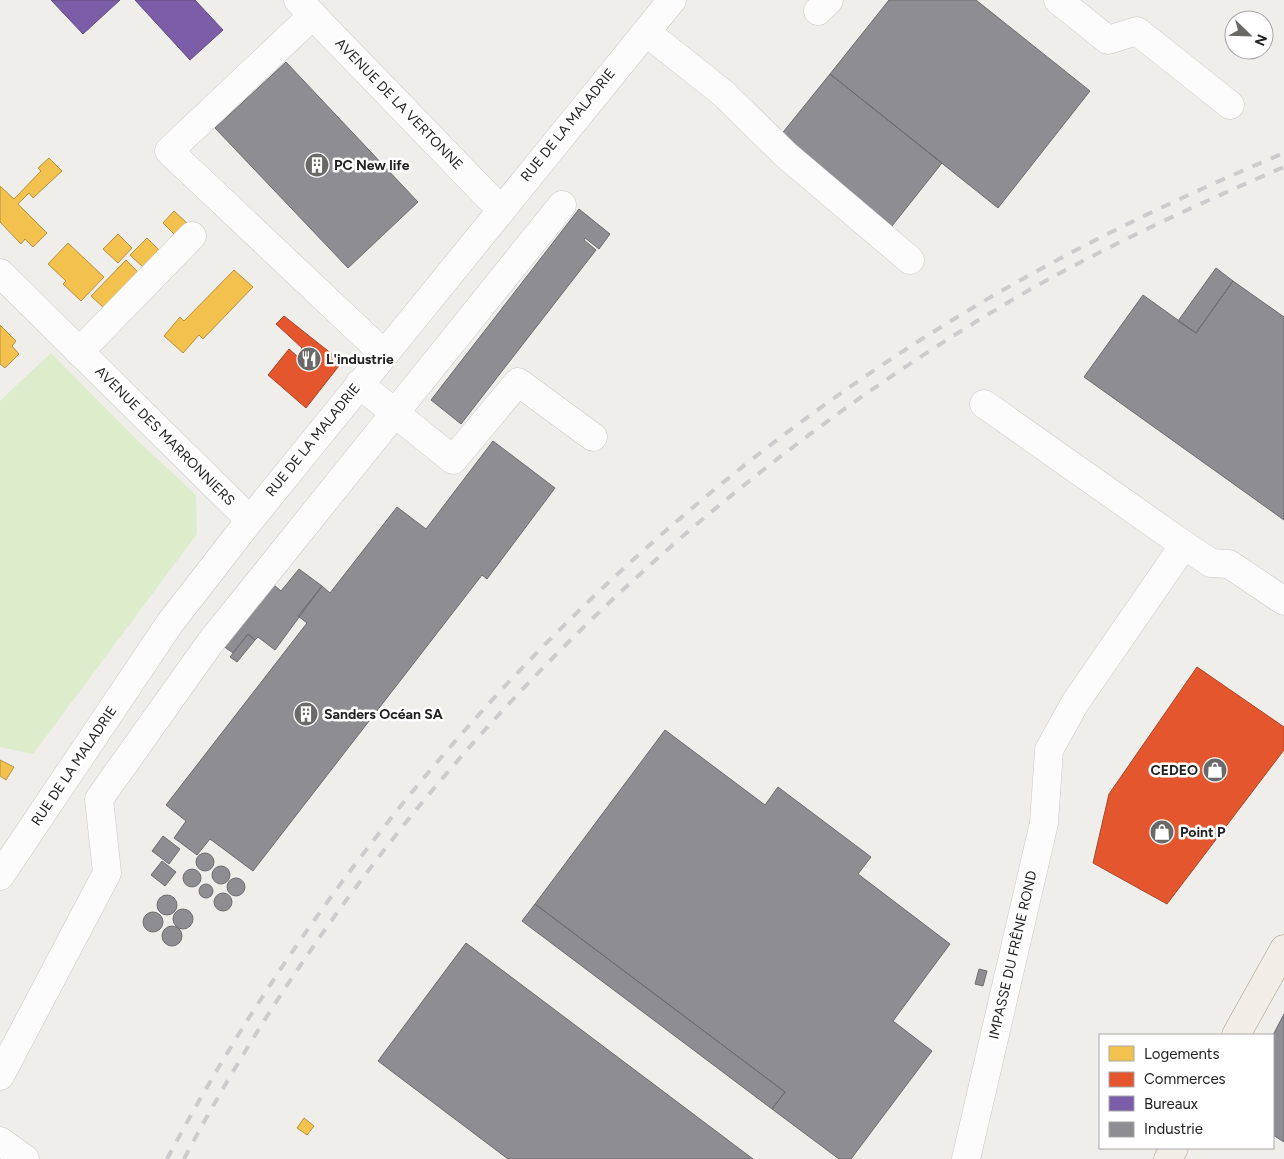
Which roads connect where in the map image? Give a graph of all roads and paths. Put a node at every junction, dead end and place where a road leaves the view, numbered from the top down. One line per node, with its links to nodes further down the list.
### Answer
1 (672, 0): 4 (street, RUE DE LA MALADRIE)
2 (1058, 0): 5 (street)
3 (306, 7): 7 (street, AVENUE DE LA VERTONNE); 12 (street)
4 (646, 32): 7 (street, RUE DE LA MALADRIE); 9 (street)
5 (1230, 105)
6 (562, 205): 15 (street)
7 (500, 209): 12 (street, RUE DE LA MALADRIE)
8 (192, 236): 11 (street)
9 (910, 260)
10 (0, 273): 11 (street, AVENUE DES MARRONNIERS)
11 (80, 352): 17 (street, AVENUE DES MARRONNIERS)
12 (383, 353): 13 (street, RUE DE LA MALADRIE)
13 (358, 384): 15 (street); 17 (street, RUE DE LA MALADRIE)
14 (984, 404): 18 (street)
15 (394, 414): 16 (street); 21 (street)
16 (593, 437)
17 (250, 520): 20 (street, RUE DE LA MALADRIE)
18 (1184, 545): 19 (street); 28 (street, IMPASSE DU FRÊNE ROND)
19 (1284, 601)
20 (73, 767): 21 (street); 22 (street, RUE DE LA MALADRIE)
21 (104, 792): 25 (street)
22 (4, 859)
23 (1284, 949): 24 (main road)
24 (1237, 1034)
25 (0, 1076)
26 (0, 1141): 27 (street)
27 (25, 1159)
28 (966, 1159)

